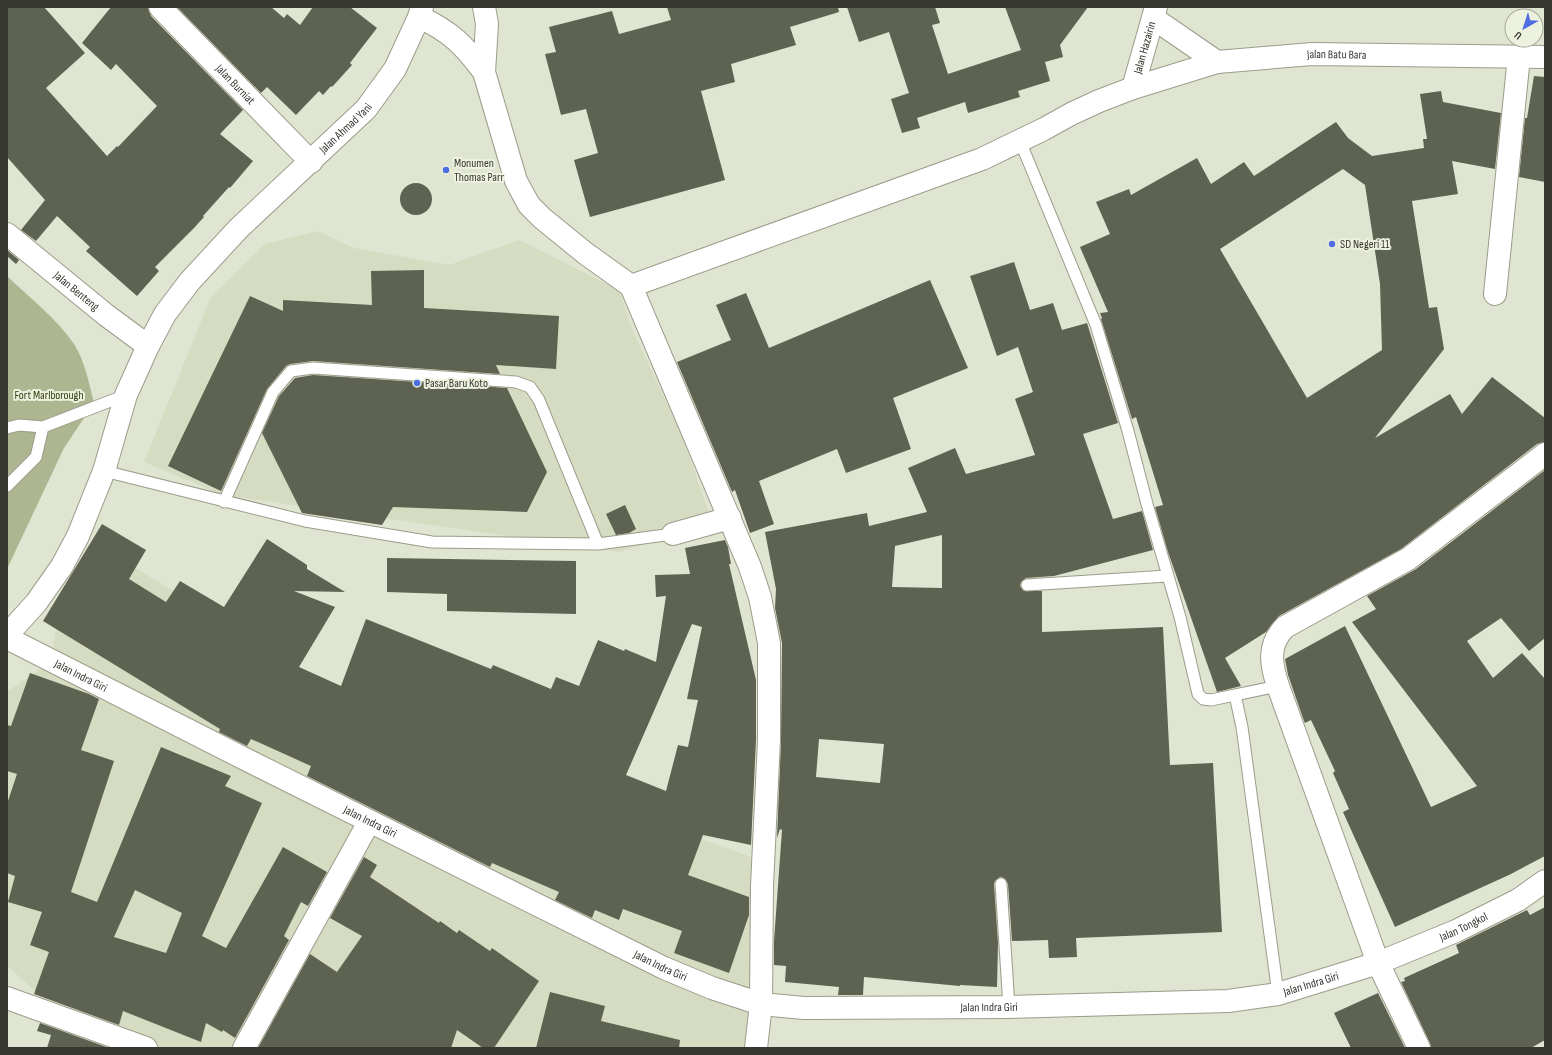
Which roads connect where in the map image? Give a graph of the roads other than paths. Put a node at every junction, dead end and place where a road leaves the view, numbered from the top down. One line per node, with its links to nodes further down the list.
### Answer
1 (160, 7): 11 (street, Jalan Burniat)
2 (484, 7): 8 (street)
3 (420, 12): 8 (street); 11 (street, Jalan Ahmad Yani)
4 (1154, 12): 7 (street); 9 (street, Jalan Hazairin)
5 (1519, 56): 6 (street, Jalan Batu Bara); 7 (street, Jalan Batu Bara); 14 (street)
6 (1545, 57)
7 (1217, 62): 9 (street, Jalan Batu Bara)
8 (484, 72): 13 (street)
9 (1133, 88): 10 (street, Jalan Batu Bara)
10 (1020, 141): 13 (street, Jalan Batu Bara); 26 (lane)
11 (311, 162): 15 (street, Jalan Ahmad Yani)
12 (7, 234): 15 (street, Jalan Benteng)
13 (631, 286): 23 (street)
14 (1495, 294)
15 (148, 346): 16 (street, Jalan Ahmad Yani)
16 (126, 395): 17 (lane); 20 (street, Jalan Ahmad Yani)
17 (43, 427): 18 (lane); 21 (lane)
18 (7, 428)
19 (1545, 454): 30 (street)
20 (104, 471): 22 (lane); 28 (street, Jalan Ahmad Yani)
21 (7, 486)
22 (224, 502): 25 (lane); 25 (lane)
23 (730, 518): 24 (street); 38 (street)
24 (674, 534): 25 (lane)
25 (598, 544)
26 (1167, 576): 27 (lane); 31 (lane)
27 (1027, 585)
28 (7, 635)
29 (7, 638): 32 (street, Jalan Indra Giri)
30 (1278, 686): 31 (lane); 35 (street)
31 (1235, 695): 36 (lane)
32 (369, 822): 38 (street, Jalan Indra Giri); 41 (street)
33 (1545, 881): 35 (street, Jalan Tongkol)
34 (1001, 884): 39 (lane)
35 (1378, 963): 36 (street, Jalan Indra Giri); 43 (street)
36 (1278, 994): 39 (street, Jalan Indra Giri)
37 (7, 998): 40 (street)
38 (761, 1004): 39 (street, Jalan Indra Giri); 42 (street)
39 (1009, 1007)
40 (146, 1048)
41 (244, 1048)
42 (756, 1048)
43 (1419, 1048)

